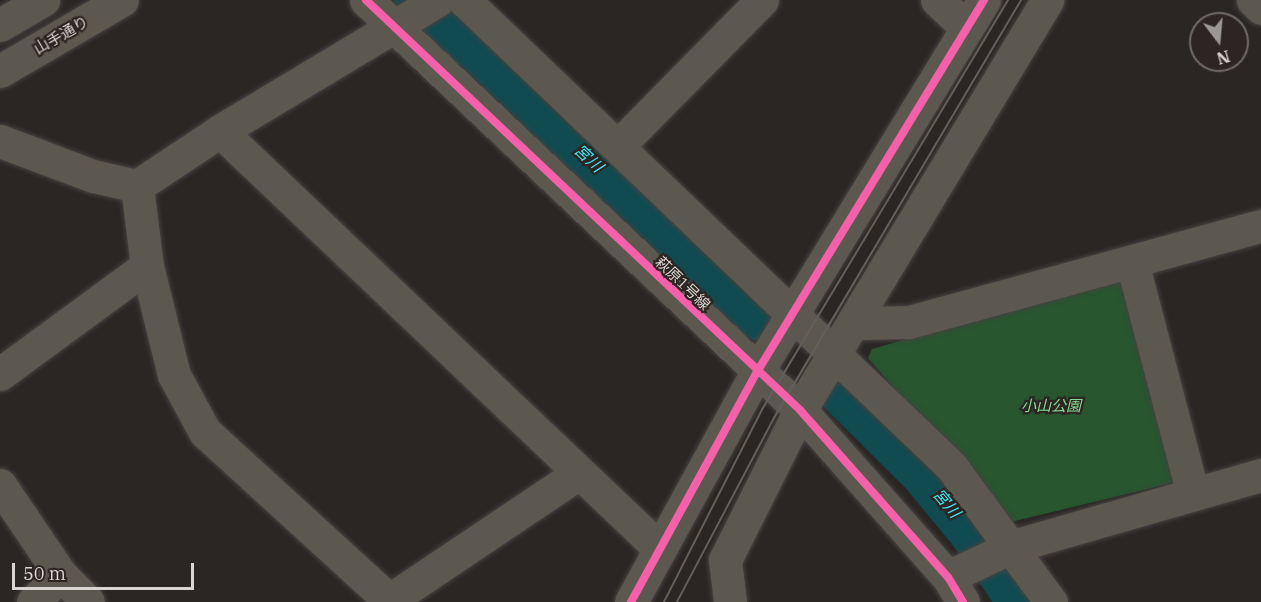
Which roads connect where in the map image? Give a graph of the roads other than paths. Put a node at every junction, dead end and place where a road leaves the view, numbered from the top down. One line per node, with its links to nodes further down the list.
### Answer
1 (43, 0): 13 (street)
2 (122, 0): 15 (street, 山手通り)
3 (366, 0): 12 (street, 萩原1号線)
4 (438, 0): 12 (street)
5 (464, 0): 18 (street)
6 (762, 0): 18 (street)
7 (937, 0): 14 (street)
8 (984, 0): 14 (street)
9 (1047, 0): 24 (street)
10 (1253, 0): 11 (street)
11 (1261, 8)
12 (402, 24): 16 (street); 26 (street, 萩原1号線)
13 (0, 25)
14 (967, 28): 23 (street)
15 (0, 71)
16 (220, 131): 19 (street); 29 (street)
17 (0, 141): 19 (street)
18 (618, 146): 23 (street)
19 (137, 186): 22 (street)
20 (1261, 226): 21 (street)
21 (1132, 262): 24 (street); 32 (street)
22 (147, 266): 27 (street); 37 (street)
23 (793, 313): 25 (street); 26 (street)
24 (857, 318): 25 (street)
25 (835, 352): 28 (street); 33 (street)
26 (757, 372): 28 (street, 萩原1号線); 34 (street)
27 (0, 374)
28 (800, 410): 36 (street, 萩原1号線); 41 (street)
29 (579, 472): 34 (street); 37 (street)
30 (1261, 476): 32 (street)
31 (0, 485): 35 (street)
32 (1193, 494): 33 (street)
33 (1013, 546): 36 (street); 42 (street)
34 (658, 547): 40 (street)
35 (61, 575): 38 (street); 39 (street)
36 (956, 590)
37 (387, 600)
38 (33, 602)
39 (88, 602)
40 (632, 602)
41 (730, 602)
42 (1051, 602)

